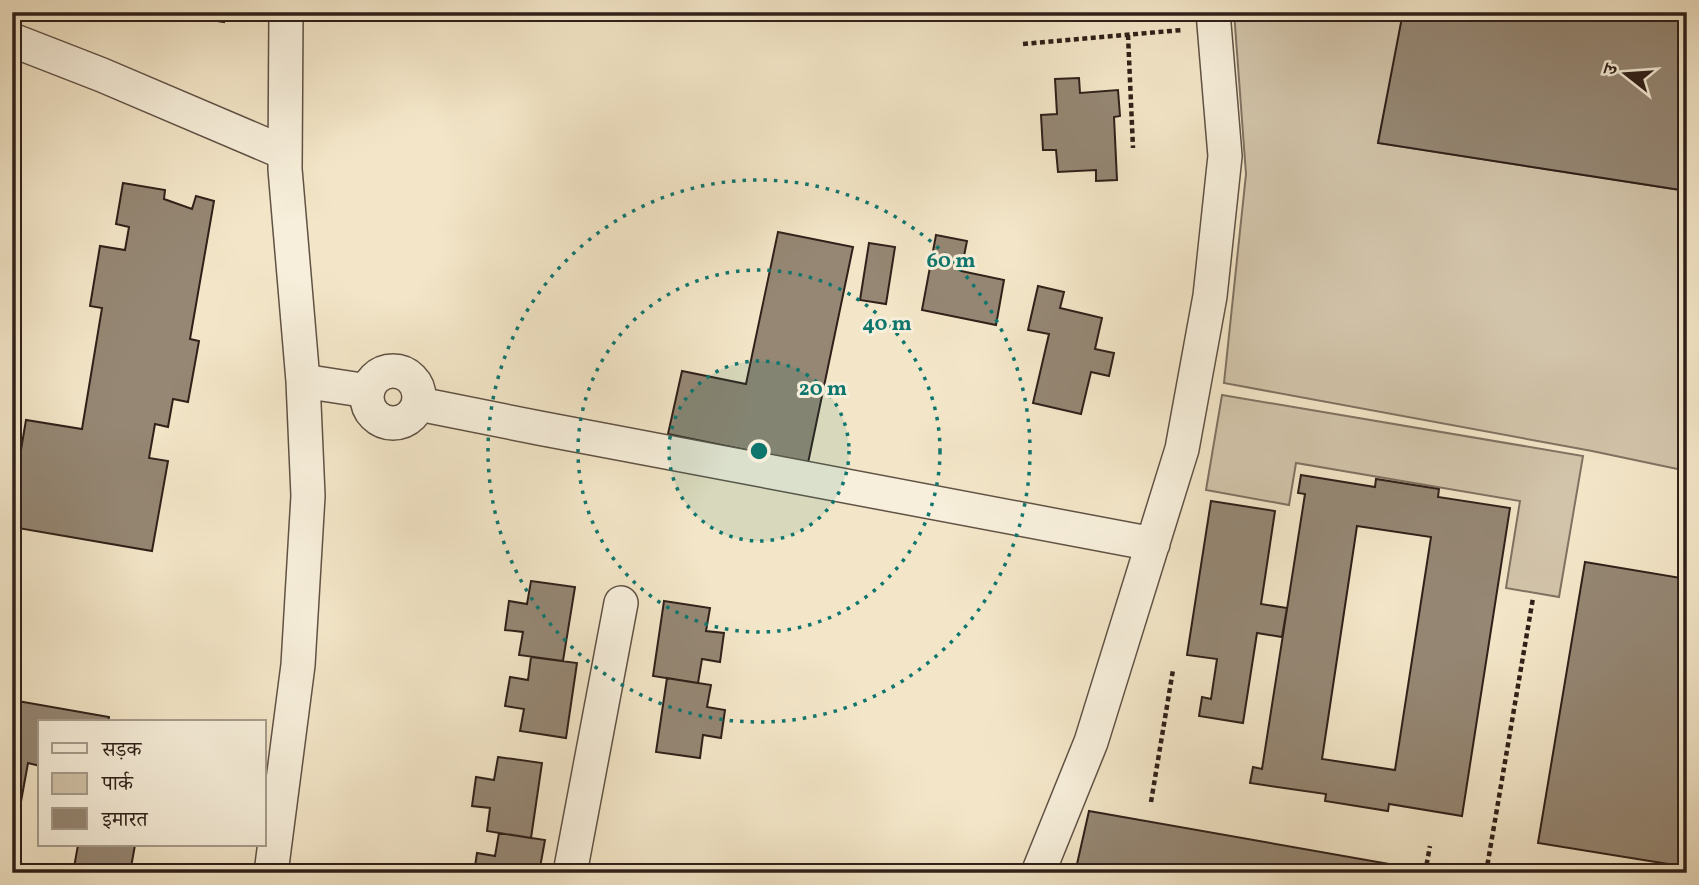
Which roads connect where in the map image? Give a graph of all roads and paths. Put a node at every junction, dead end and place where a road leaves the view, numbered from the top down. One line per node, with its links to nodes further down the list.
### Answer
1 (286, 12): 7 (street)
2 (1213, 20): 3 (path); 9 (street)
3 (1128, 35): 5 (path); 6 (path)
4 (12, 40): 7 (street)
5 (1023, 44)
6 (1133, 148)
7 (285, 153): 8 (street)
8 (303, 381): 9 (street); 15 (street)
9 (1153, 544): 17 (street)
10 (1533, 598): 19 (path)
11 (621, 603): 16 (street)
12 (1173, 670): 13 (path)
13 (1151, 802)
14 (1430, 846): 18 (path)
15 (271, 873)
16 (570, 873)
17 (1038, 873)
18 (1425, 873)
19 (1486, 873)

